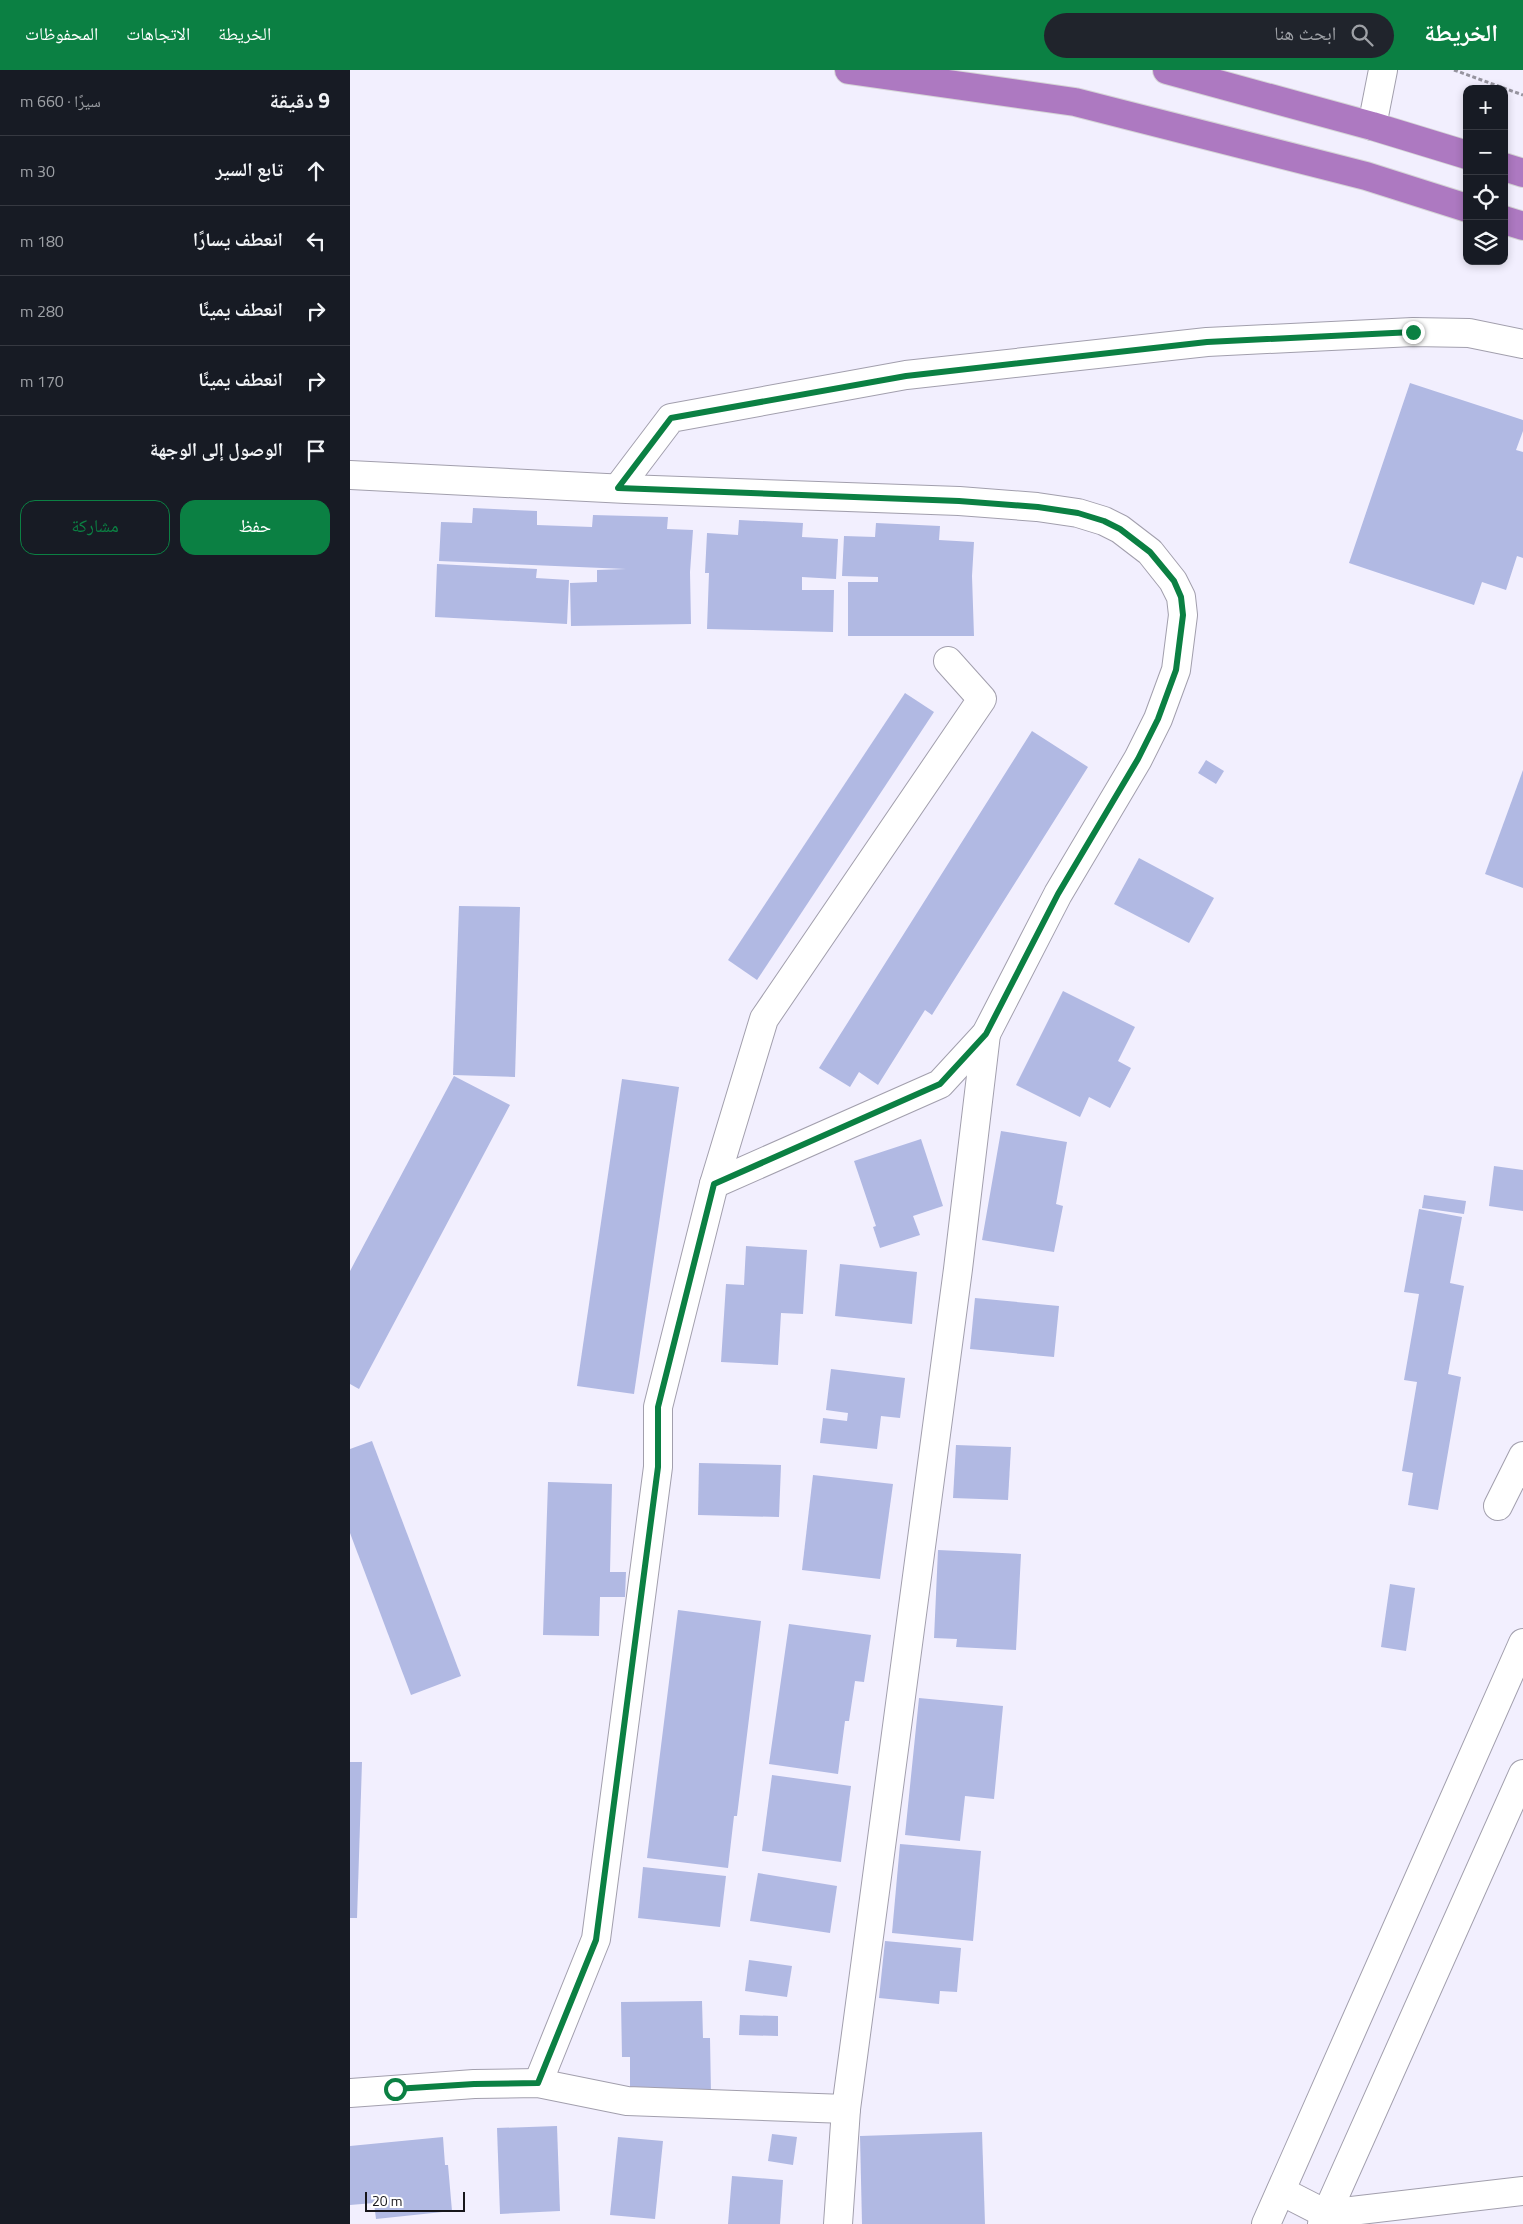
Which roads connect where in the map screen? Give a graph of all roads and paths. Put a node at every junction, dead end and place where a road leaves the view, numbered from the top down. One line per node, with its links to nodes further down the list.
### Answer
1 (849, 70): 10 (highway)
2 (1167, 70): 6 (highway)
3 (1383, 70): 6 (street)
4 (1454, 70): 5 (path)
5 (1523, 95)
6 (1372, 126): 7 (highway)
7 (1463, 154)
8 (1508, 168): 9 (highway)
9 (1523, 173)
10 (1463, 207)
11 (1508, 221): 12 (highway)
12 (1523, 226)
13 (1523, 344): 15 (street)
14 (350, 475): 15 (street)
15 (618, 488): 17 (street)
16 (948, 661): 18 (street)
17 (986, 1034): 18 (street); 25 (street)
18 (714, 1184): 23 (street)
19 (1523, 1456): 20 (street)
20 (1498, 1506)
21 (1523, 1643): 26 (street)
22 (1523, 1774): 28 (street)
23 (538, 2083): 24 (street); 25 (street)
24 (350, 2093)
25 (846, 2109): 29 (street)
26 (1281, 2191): 28 (street); 30 (street)
27 (1523, 2191): 28 (street)
28 (1324, 2219)
29 (838, 2224)
30 (1266, 2224)

